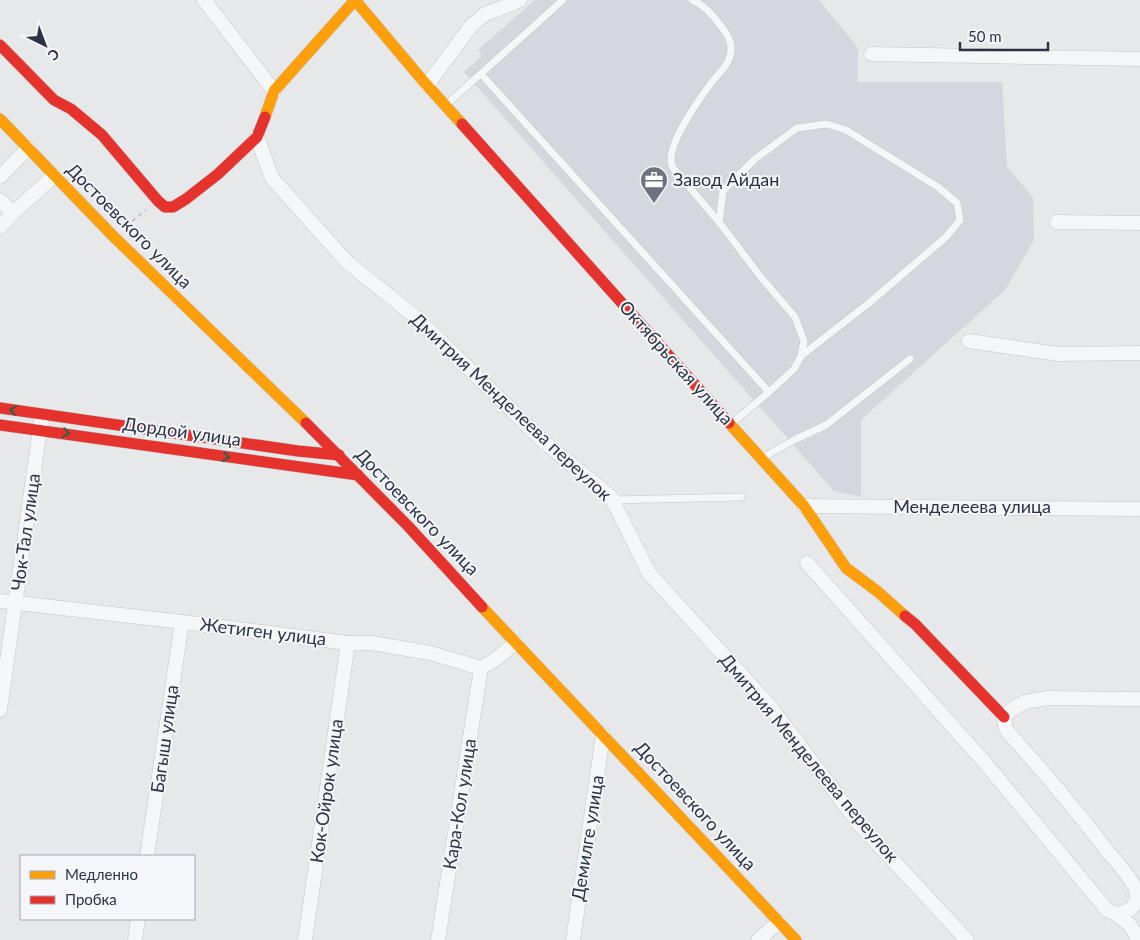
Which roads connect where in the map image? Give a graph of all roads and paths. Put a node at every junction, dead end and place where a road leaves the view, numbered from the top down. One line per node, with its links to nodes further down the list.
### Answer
1 (204, 0): 11 (street)
2 (355, 0): 10 (street, Октябрьская улица); 11 (street)
3 (520, 0): 10 (street)
4 (563, 0): 9 (lane)
5 (692, 0): 21 (lane)
6 (0, 45): 19 (street)
7 (871, 54): 8 (street)
8 (1140, 60)
9 (481, 74): 12 (lane); 30 (lane)
10 (427, 85): 12 (street, Октябрьская улица)
11 (274, 91): 14 (street)
12 (446, 106): 34 (street, Октябрьская улица)
13 (0, 119): 15 (street, Достоевского улица)
14 (257, 137): 19 (street); 43 (street, Дмитрия Менделеева переулок)
15 (28, 148): 16 (street, Достоевского улица); 17 (street)
16 (54, 176): 20 (street); 25 (street, Достоевского улица)
17 (0, 177)
18 (0, 200): 20 (street)
19 (158, 201): 25 (path)
20 (13, 213): 24 (street)
21 (719, 222): 28 (lane); 28 (lane)
22 (1057, 222): 23 (street)
23 (1140, 223)
24 (0, 227)
25 (113, 236): 35 (street, Достоевского улица)
26 (969, 341): 27 (street)
27 (1140, 353)
28 (801, 356): 30 (lane)
29 (910, 359): 39 (lane)
30 (770, 392): 34 (lane)
31 (0, 408): 32 (street, Дордой улица, one-way to 31)
32 (43, 414): 36 (street, Чок-Тал улица); 37 (street, Дордой улица)
33 (0, 424): 36 (street, Дордой улица)
34 (731, 424): 39 (street, Октябрьская улица)
35 (308, 425): 37 (street); 38 (street, Достоевского улица)
36 (40, 430): 40 (street, Дордой улица, one-way to 40); 48 (street, Чок-Тал улица)
37 (298, 451): 38 (street, Дордой улица)
38 (339, 455): 40 (street); 41 (street, Достоевского улица)
39 (762, 458): 44 (street, Октябрьская улица)
40 (323, 471): 41 (street, Дордой улица)
41 (358, 475): 51 (street, Достоевского улица)
42 (741, 497): 43 (lane)
43 (612, 500): 67 (street, Дмитрия Менделеева переулок)
44 (804, 506): 45 (street, Менделеева улица); 55 (street, Октябрьская улица)
45 (1140, 509)
46 (807, 563): 58 (street)
47 (0, 600): 48 (street, Жетиген улица)
48 (16, 603): 49 (street, Жетиген улица); 54 (street, Чок-Тал улица)
49 (182, 622): 50 (street, Жетиген улица); 57 (street, Багыш улица)
50 (348, 643): 52 (street, Жетиген улица); 62 (street, Кок-Ойрок улица)
51 (515, 643): 52 (street); 56 (street, Достоевского улица)
52 (481, 668): 63 (street, Кара-Кол улица)
53 (1140, 698): 55 (street)
54 (0, 710)
55 (1004, 717): 58 (street)
56 (603, 735): 60 (street, Достоевского улица); 64 (street, Демилге улица)
57 (148, 855)
58 (1114, 913): 68 (street)
59 (138, 920): 61 (street)
60 (779, 922): 65 (street); 66 (street, Достоевского улица)
61 (135, 940)
62 (305, 940)
63 (438, 940)
64 (573, 940)
65 (758, 940)
66 (796, 940)
67 (967, 940)
68 (1139, 940)

